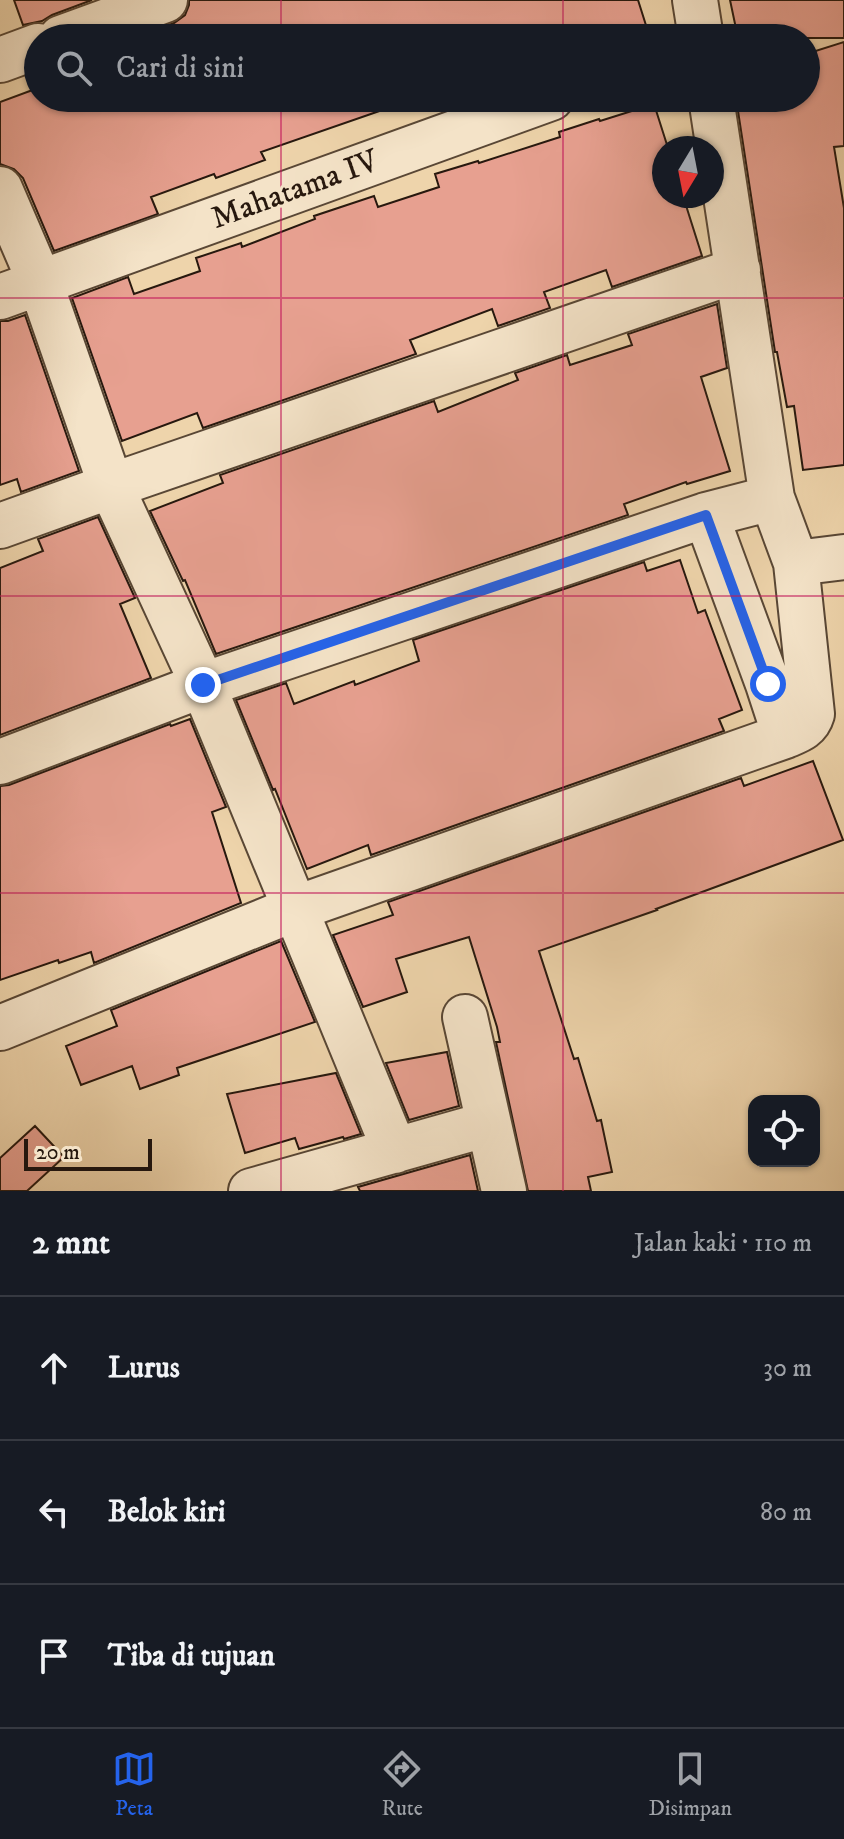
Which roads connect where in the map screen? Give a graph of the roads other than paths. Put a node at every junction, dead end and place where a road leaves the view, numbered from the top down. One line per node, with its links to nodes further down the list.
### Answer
1 (165, 0): 3 (street)
2 (695, 0): 4 (street)
3 (99, 24)
4 (699, 24)
5 (24, 51): 6 (street)
6 (0, 60)
7 (512, 112): 11 (street, Mahatama IV)
8 (713, 112): 10 (street)
9 (0, 189): 11 (street)
10 (738, 270): 13 (street); 14 (street)
11 (40, 282): 12 (street, Mahatama IV); 13 (street)
12 (0, 297)
13 (111, 486): 16 (street); 19 (street)
14 (772, 498): 15 (street); 18 (street)
15 (706, 515): 19 (street); 20 (street)
16 (0, 526)
17 (844, 557): 18 (street)
18 (796, 563): 20 (street)
19 (203, 685): 21 (street); 22 (street)
20 (785, 736): 22 (street)
21 (0, 762)
22 (294, 909): 24 (street); 26 (street)
23 (465, 1017): 25 (street)
24 (3, 1026)
25 (488, 1124): 26 (street); 28 (street)
26 (395, 1151): 27 (street)
27 (251, 1191)
28 (504, 1191)

